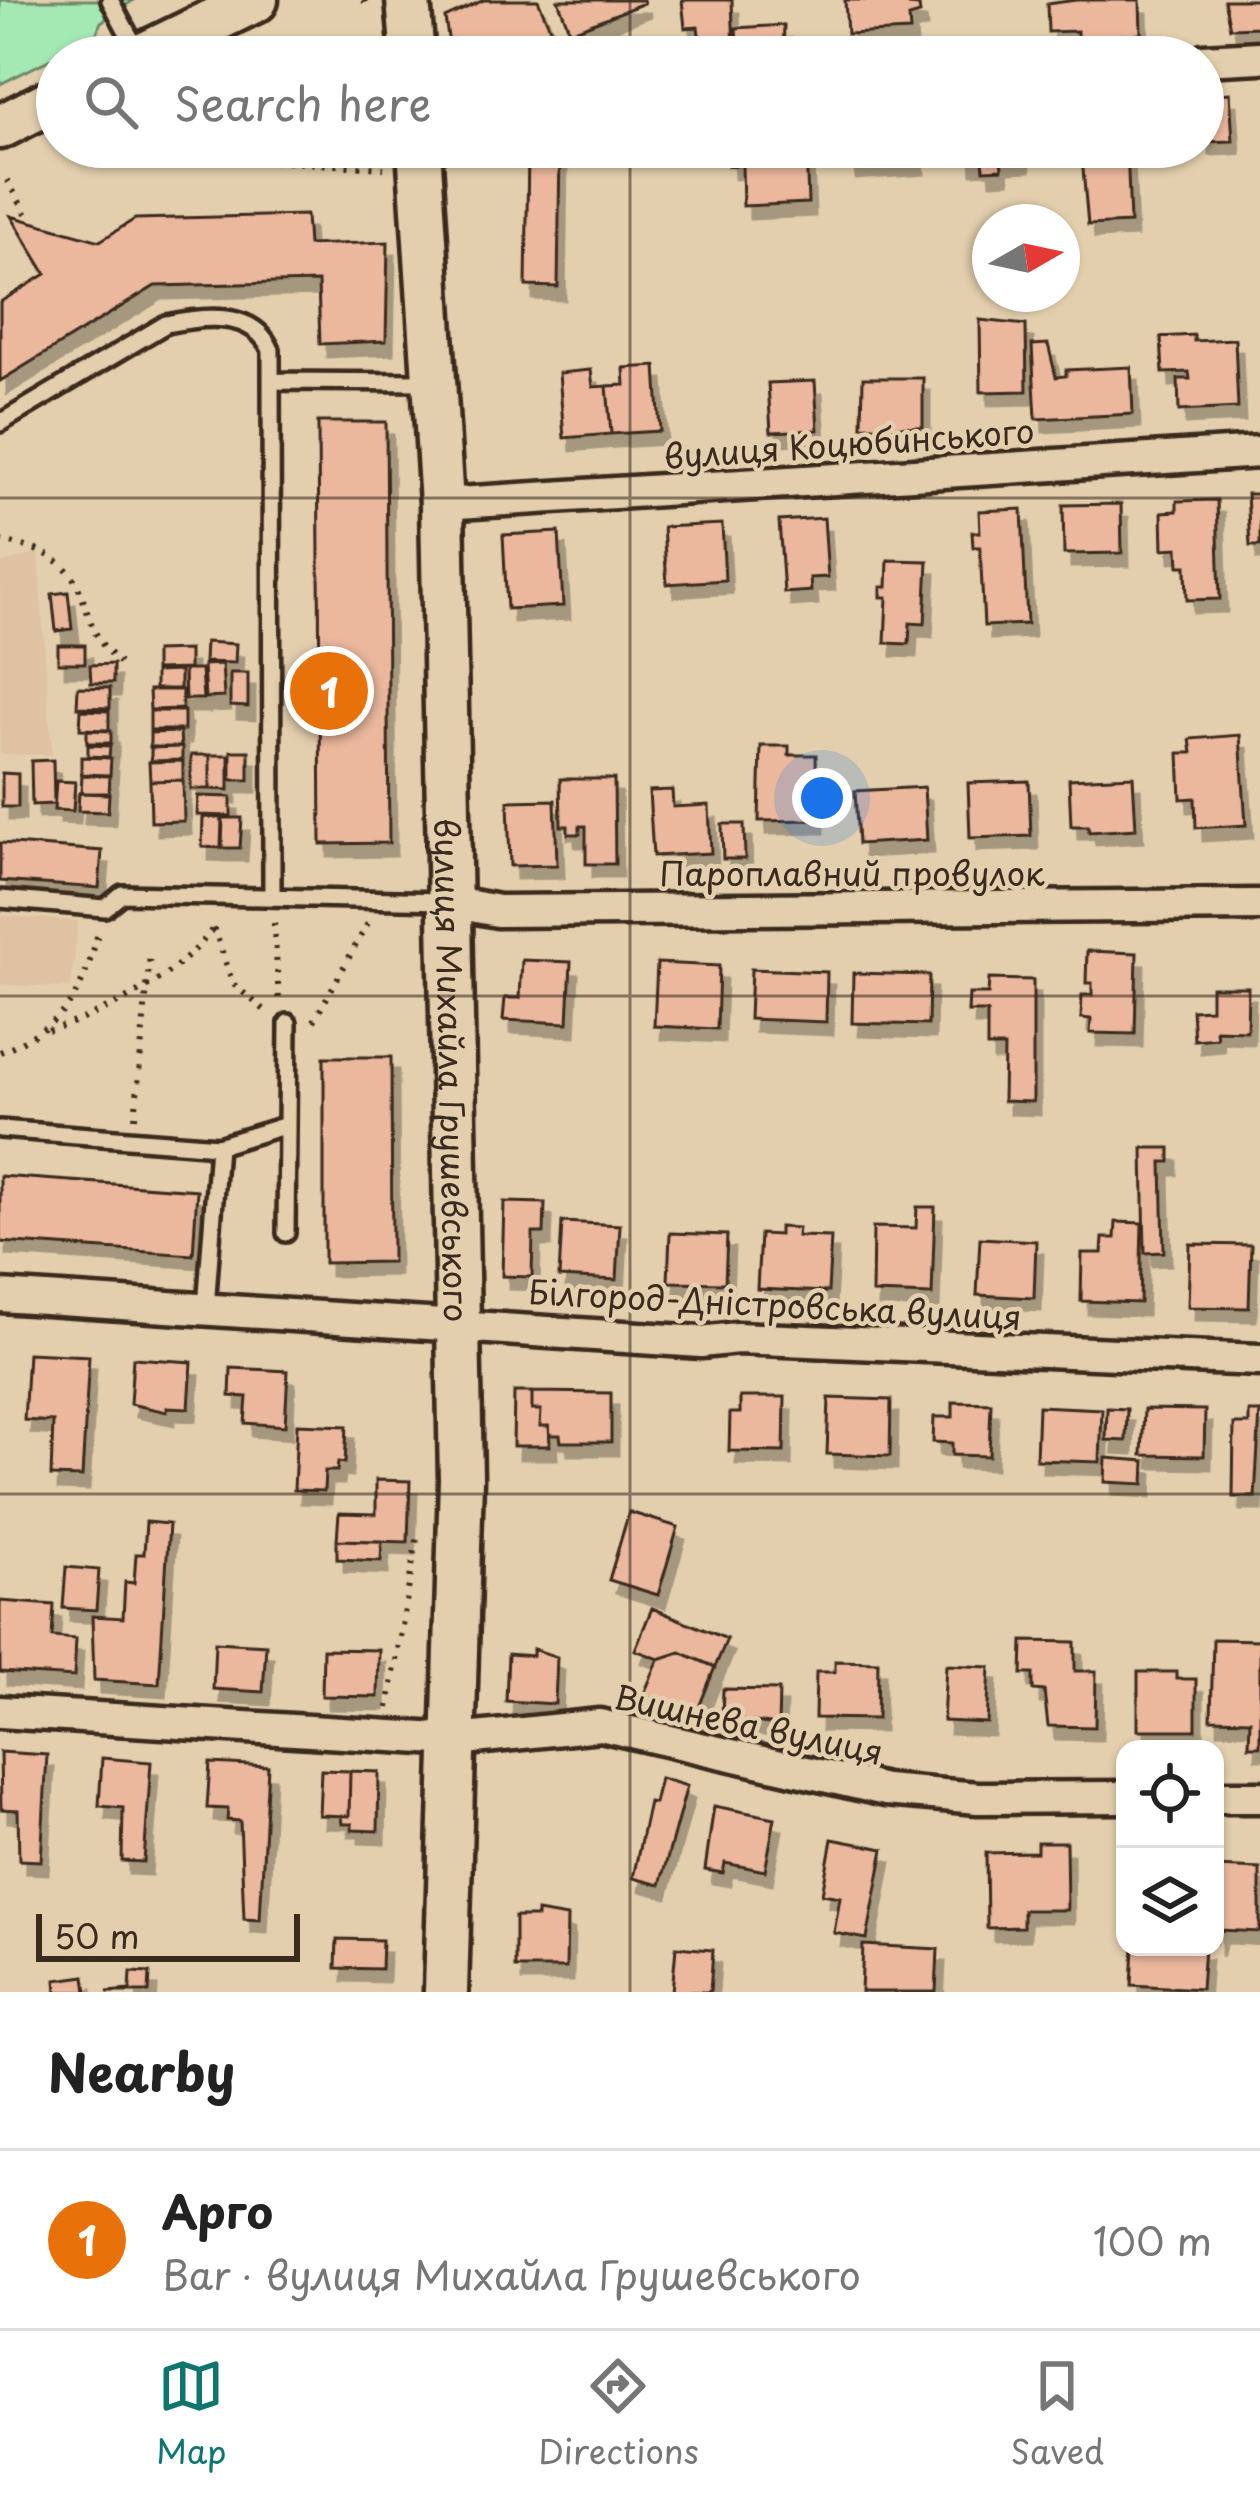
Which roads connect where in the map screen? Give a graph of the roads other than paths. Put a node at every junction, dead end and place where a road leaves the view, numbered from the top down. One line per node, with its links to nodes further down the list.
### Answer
1 (110, 0): 4 (lane)
2 (256, 0): 5 (street)
3 (408, 0): 6 (street)
4 (129, 36)
5 (183, 36)
6 (411, 36)
7 (1260, 57): 8 (street)
8 (1224, 59)
9 (36, 109): 10 (street)
10 (0, 127)
11 (407, 168): 13 (street, вулиця Михайла Грушевського)
12 (271, 381): 13 (lane); 14 (lane); 19 (lane)
13 (437, 382): 16 (street, вулиця Михайла Грушевського)
14 (0, 423)
15 (1260, 452): 16 (street, вулиця Коцюбинського)
16 (442, 504): 18 (street, вулиця Михайла Грушевського)
17 (0, 899): 19 (lane)
18 (446, 902): 19 (lane); 20 (street, Пароплавний провулок); 28 (street, вулиця Михайла Грушевського)
19 (272, 904)
20 (1260, 904)
21 (288, 1023): 22 (lane)
22 (287, 1125): 24 (lane); 25 (lane)
23 (0, 1130): 24 (lane)
24 (218, 1145): 27 (lane)
25 (286, 1233)
26 (0, 1296): 27 (street, Білгород-Дністровська вулиця)
27 (206, 1308): 28 (street, Білгород-Дністровська вулиця)
28 (456, 1323): 29 (street, Білгород-Дністровська вулиця); 31 (street, вулиця Михайла Грушевського)
29 (1260, 1360)
30 (0, 1712): 31 (street, Вишнева вулиця)
31 (456, 1740): 32 (street, Вишнева вулиця); 35 (street, вулиця Михайла Грушевського)
32 (1116, 1797)
33 (1224, 1797): 34 (street)
34 (1260, 1797)
35 (446, 1992)

